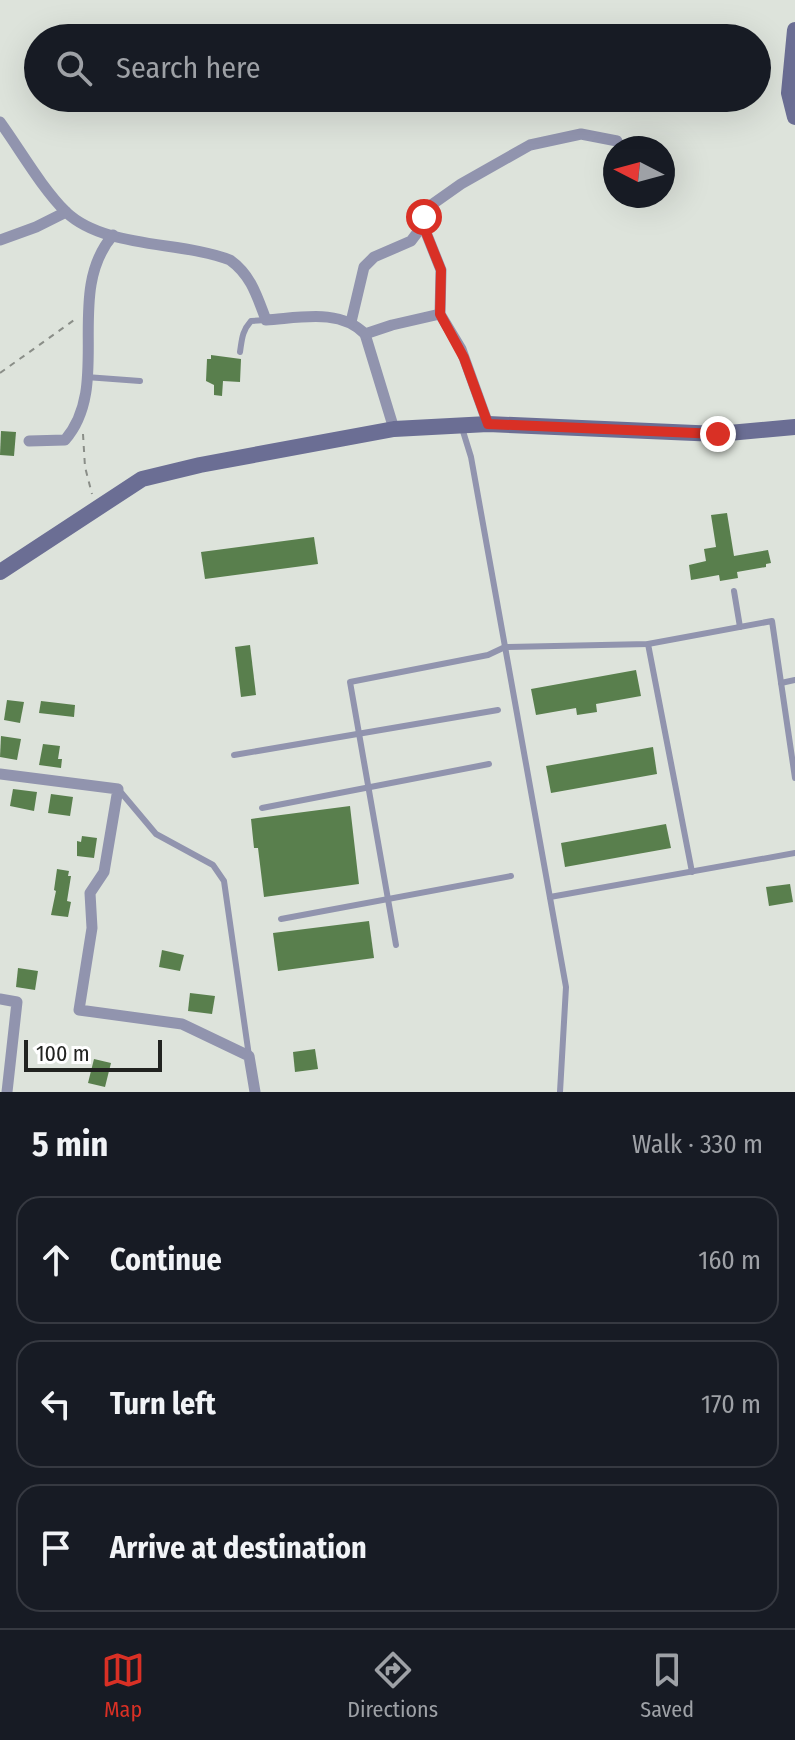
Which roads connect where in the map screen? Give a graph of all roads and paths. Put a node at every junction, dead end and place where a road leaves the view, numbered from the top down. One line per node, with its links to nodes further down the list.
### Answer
1 (795, 30): 2 (street)
2 (795, 117)
3 (0, 122): 5 (street)
4 (603, 138): 6 (street)
5 (66, 212): 7 (street); 8 (street)
6 (423, 225): 10 (street); 12 (street)
7 (113, 235): 9 (street); 11 (street)
8 (0, 240)
9 (89, 301): 15 (path); 16 (street)
10 (440, 314): 13 (street); 19 (street)
11 (266, 320): 12 (street); 14 (lane)
12 (351, 322): 13 (street)
13 (365, 334): 22 (street)
14 (240, 352)
15 (0, 373)
16 (86, 377): 17 (lane); 18 (street)
17 (140, 381)
18 (83, 413): 23 (street); 24 (path)
19 (488, 424): 20 (street); 21 (street)
20 (461, 425): 22 (street); 29 (lane)
21 (795, 427)
22 (394, 429): 24 (street)
23 (29, 441)
24 (97, 509): 25 (street)
25 (0, 572)
26 (734, 591): 27 (lane)
27 (740, 627): 28 (lane); 31 (lane)
28 (648, 644): 29 (lane); 42 (lane)
29 (505, 647): 33 (lane); 44 (lane)
30 (795, 680): 31 (lane)
31 (781, 683): 37 (lane)
32 (498, 710): 33 (lane)
33 (359, 734): 34 (lane); 38 (lane)
34 (234, 755)
35 (489, 764): 38 (lane)
36 (0, 774): 39 (street)
37 (795, 778)
38 (369, 788): 40 (lane); 45 (lane)
39 (118, 789): 49 (lane); 49 (street)
40 (262, 808)
41 (795, 853): 42 (lane)
42 (692, 872): 44 (lane)
43 (511, 876): 45 (lane)
44 (550, 897): 52 (lane)
45 (386, 899): 46 (lane); 47 (lane)
46 (281, 919)
47 (396, 945)
48 (0, 999): 50 (street)
49 (249, 1056): 51 (street)
50 (7, 1092)
51 (255, 1092)
52 (560, 1092)

